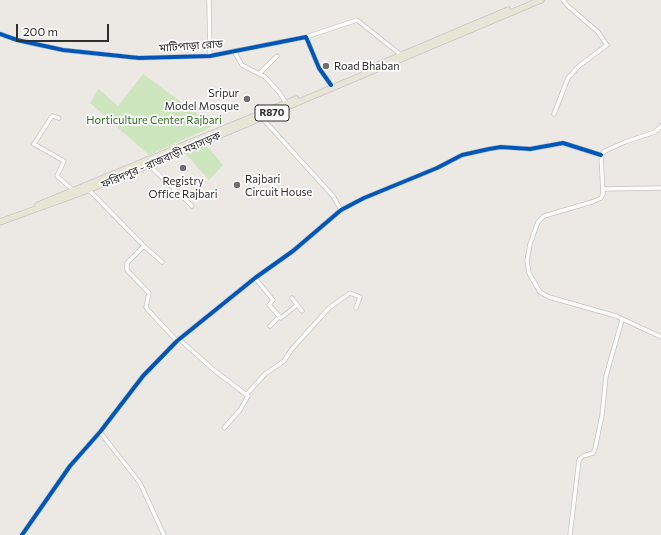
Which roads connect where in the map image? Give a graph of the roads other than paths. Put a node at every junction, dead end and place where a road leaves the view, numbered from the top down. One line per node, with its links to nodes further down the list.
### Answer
1 (209, 0): 9 (street)
2 (532, 0): 8 (main road, ফরিদপুর - রাজবাড়ী মহাসড়ক / R870)
3 (542, 0): 16 (main road, ফরিদপুর - রাজবাড়ী মহাসড়ক / R870)
4 (563, 0): 14 (street)
5 (0, 34): 9 (street, মাটিপাড়া রোড)
6 (306, 37): 7 (street, মাটিপাড়া রোড); 8 (street, মাটিপাড়া রোড); 12 (street)
7 (234, 51): 9 (street, মাটিপাড়া রোড); 11 (street)
8 (400, 55): 12 (main road, ফরিদপুর - রাজবাড়ী মহাসড়ক / R870)
9 (210, 56)
10 (278, 56): 11 (street)
11 (260, 73): 13 (street)
12 (331, 85): 13 (main road, ফরিদপুর - রাজবাড়ী মহাসড়ক / R870)
13 (286, 103): 20 (main road, ফরিদপুর - রাজবাড়ী মহাসড়ক / R870)
14 (554, 114)
15 (59, 118): 23 (street)
16 (262, 118): 19 (main road, ফরিদপুর - রাজবাড়ী মহাসড়ক / R870); 25 (street)
17 (661, 126): 18 (street)
18 (601, 155): 22 (street); 25 (street)
19 (149, 165): 20 (main road, ফরিদপুর - রাজবাড়ী মহাসড়ক / R870); 24 (street)
20 (87, 188): 23 (main road, ফরিদপুর - রাজবাড়ী মহাসড়ক / R870); 26 (main road, ফরিদপুর - রাজবাড়ী মহাসড়ক / R870); 27 (street)
21 (661, 188): 22 (street)
22 (604, 189): 35 (street)
23 (74, 191): 26 (main road, ফরিদপুর - রাজবাড়ী মহাসড়ক / R870)
24 (192, 206)
25 (341, 210): 29 (street)
26 (0, 220)
27 (144, 246): 28 (street); 38 (street)
28 (162, 262)
29 (254, 278): 34 (street); 38 (street)
30 (292, 298): 31 (street)
31 (297, 305): 33 (street); 34 (street)
32 (356, 308): 39 (street)
33 (302, 311)
34 (279, 317): 36 (street)
35 (622, 320): 37 (street); 44 (street)
36 (270, 326)
37 (661, 338)
38 (178, 340): 39 (street); 41 (street)
39 (247, 394): 40 (street)
40 (224, 428)
41 (100, 432): 42 (street); 43 (street)
42 (22, 535)
43 (164, 535)
44 (570, 535)

